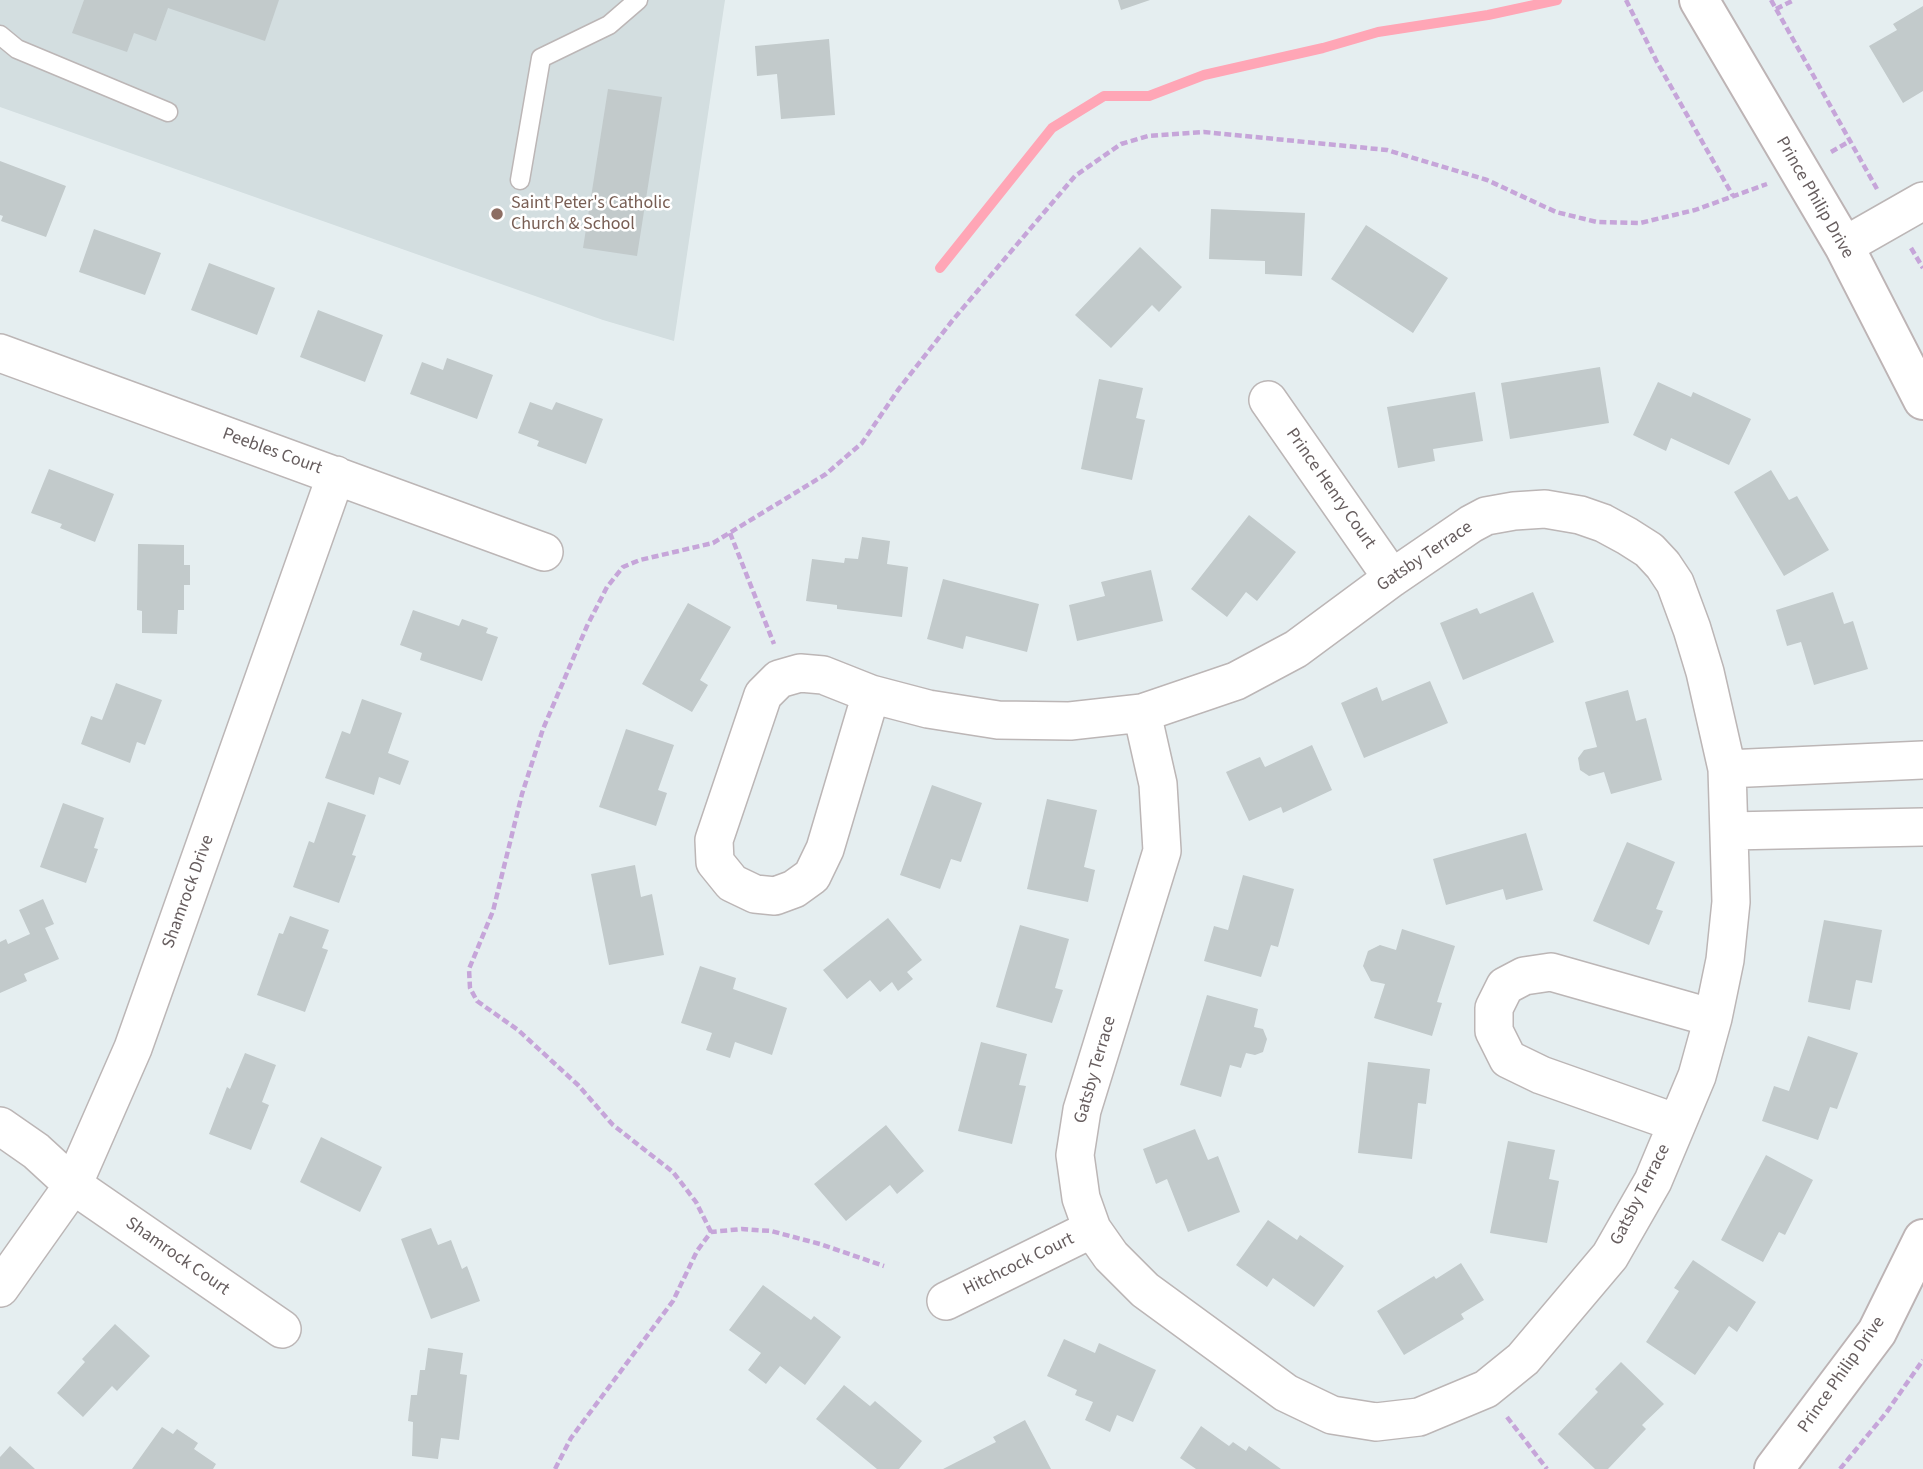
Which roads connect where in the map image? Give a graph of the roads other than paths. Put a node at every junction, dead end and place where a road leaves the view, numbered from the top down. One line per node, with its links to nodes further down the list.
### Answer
1 (638, 0): 5 (lane)
2 (1699, 0): 7 (street, Prince Philip Drive)
3 (0, 35): 4 (lane)
4 (168, 112)
5 (520, 180)
6 (1908, 209): 7 (street)
7 (1843, 246): 10 (street, Prince Philip Drive)
8 (0, 353): 11 (street, Peebles Court)
9 (1268, 400): 13 (street, Prince Henry Court)
10 (1923, 400)
11 (336, 475): 12 (street, Peebles Court); 23 (street, Shamrock Drive)
12 (544, 552)
13 (1392, 578): 15 (street, Gatsby Terrace); 17 (street, Gatsby Terrace)
14 (871, 694): 14 (street, Gatsby Terrace); 15 (street, Gatsby Terrace)
15 (1142, 713): 24 (street, Gatsby Terrace)
16 (1923, 760): 17 (street)
17 (1727, 769): 19 (street, Gatsby Terrace)
18 (1923, 827): 19 (street)
19 (1730, 831): 20 (street, Gatsby Terrace)
20 (1713, 1018): 21 (street, Gatsby Terrace); 21 (street)
21 (1677, 1123): 24 (street, Gatsby Terrace)
22 (0, 1126): 23 (street, Shamrock Court)
23 (73, 1185): 26 (street, Shamrock Drive); 28 (street, Shamrock Court)
24 (1092, 1228): 27 (street, Hitchcock Court)
25 (1923, 1239): 29 (street, Prince Philip Drive)
26 (0, 1288)
27 (946, 1301)
28 (282, 1329)
29 (1774, 1469)

